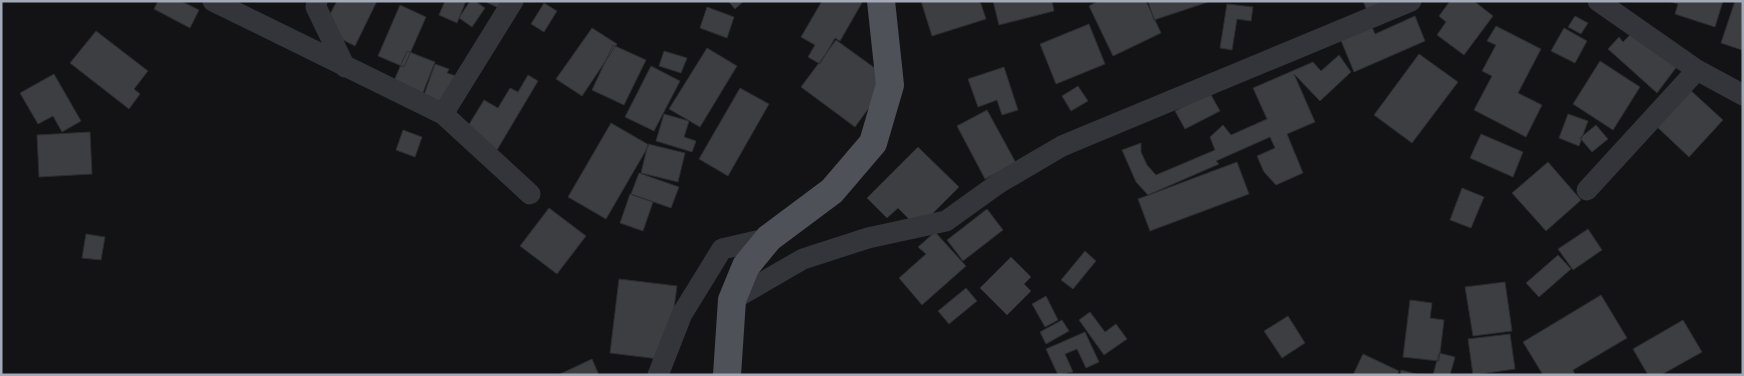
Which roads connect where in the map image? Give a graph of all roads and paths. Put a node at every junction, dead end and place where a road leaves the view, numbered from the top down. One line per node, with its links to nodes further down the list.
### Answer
1 (212, 1): 7 (street)
2 (317, 1): 7 (street)
3 (512, 1): 10 (street)
4 (1411, 1): 14 (street)
5 (1598, 1): 8 (street)
6 (876, 7): 13 (main road)
7 (345, 67): 10 (street)
8 (1697, 70): 9 (street); 11 (street)
9 (1743, 95)
10 (443, 114): 12 (street)
11 (1587, 190)
12 (530, 194)
13 (769, 238): 14 (main road); 15 (street)
14 (732, 300): 16 (main road)
15 (658, 375)
16 (727, 375)

